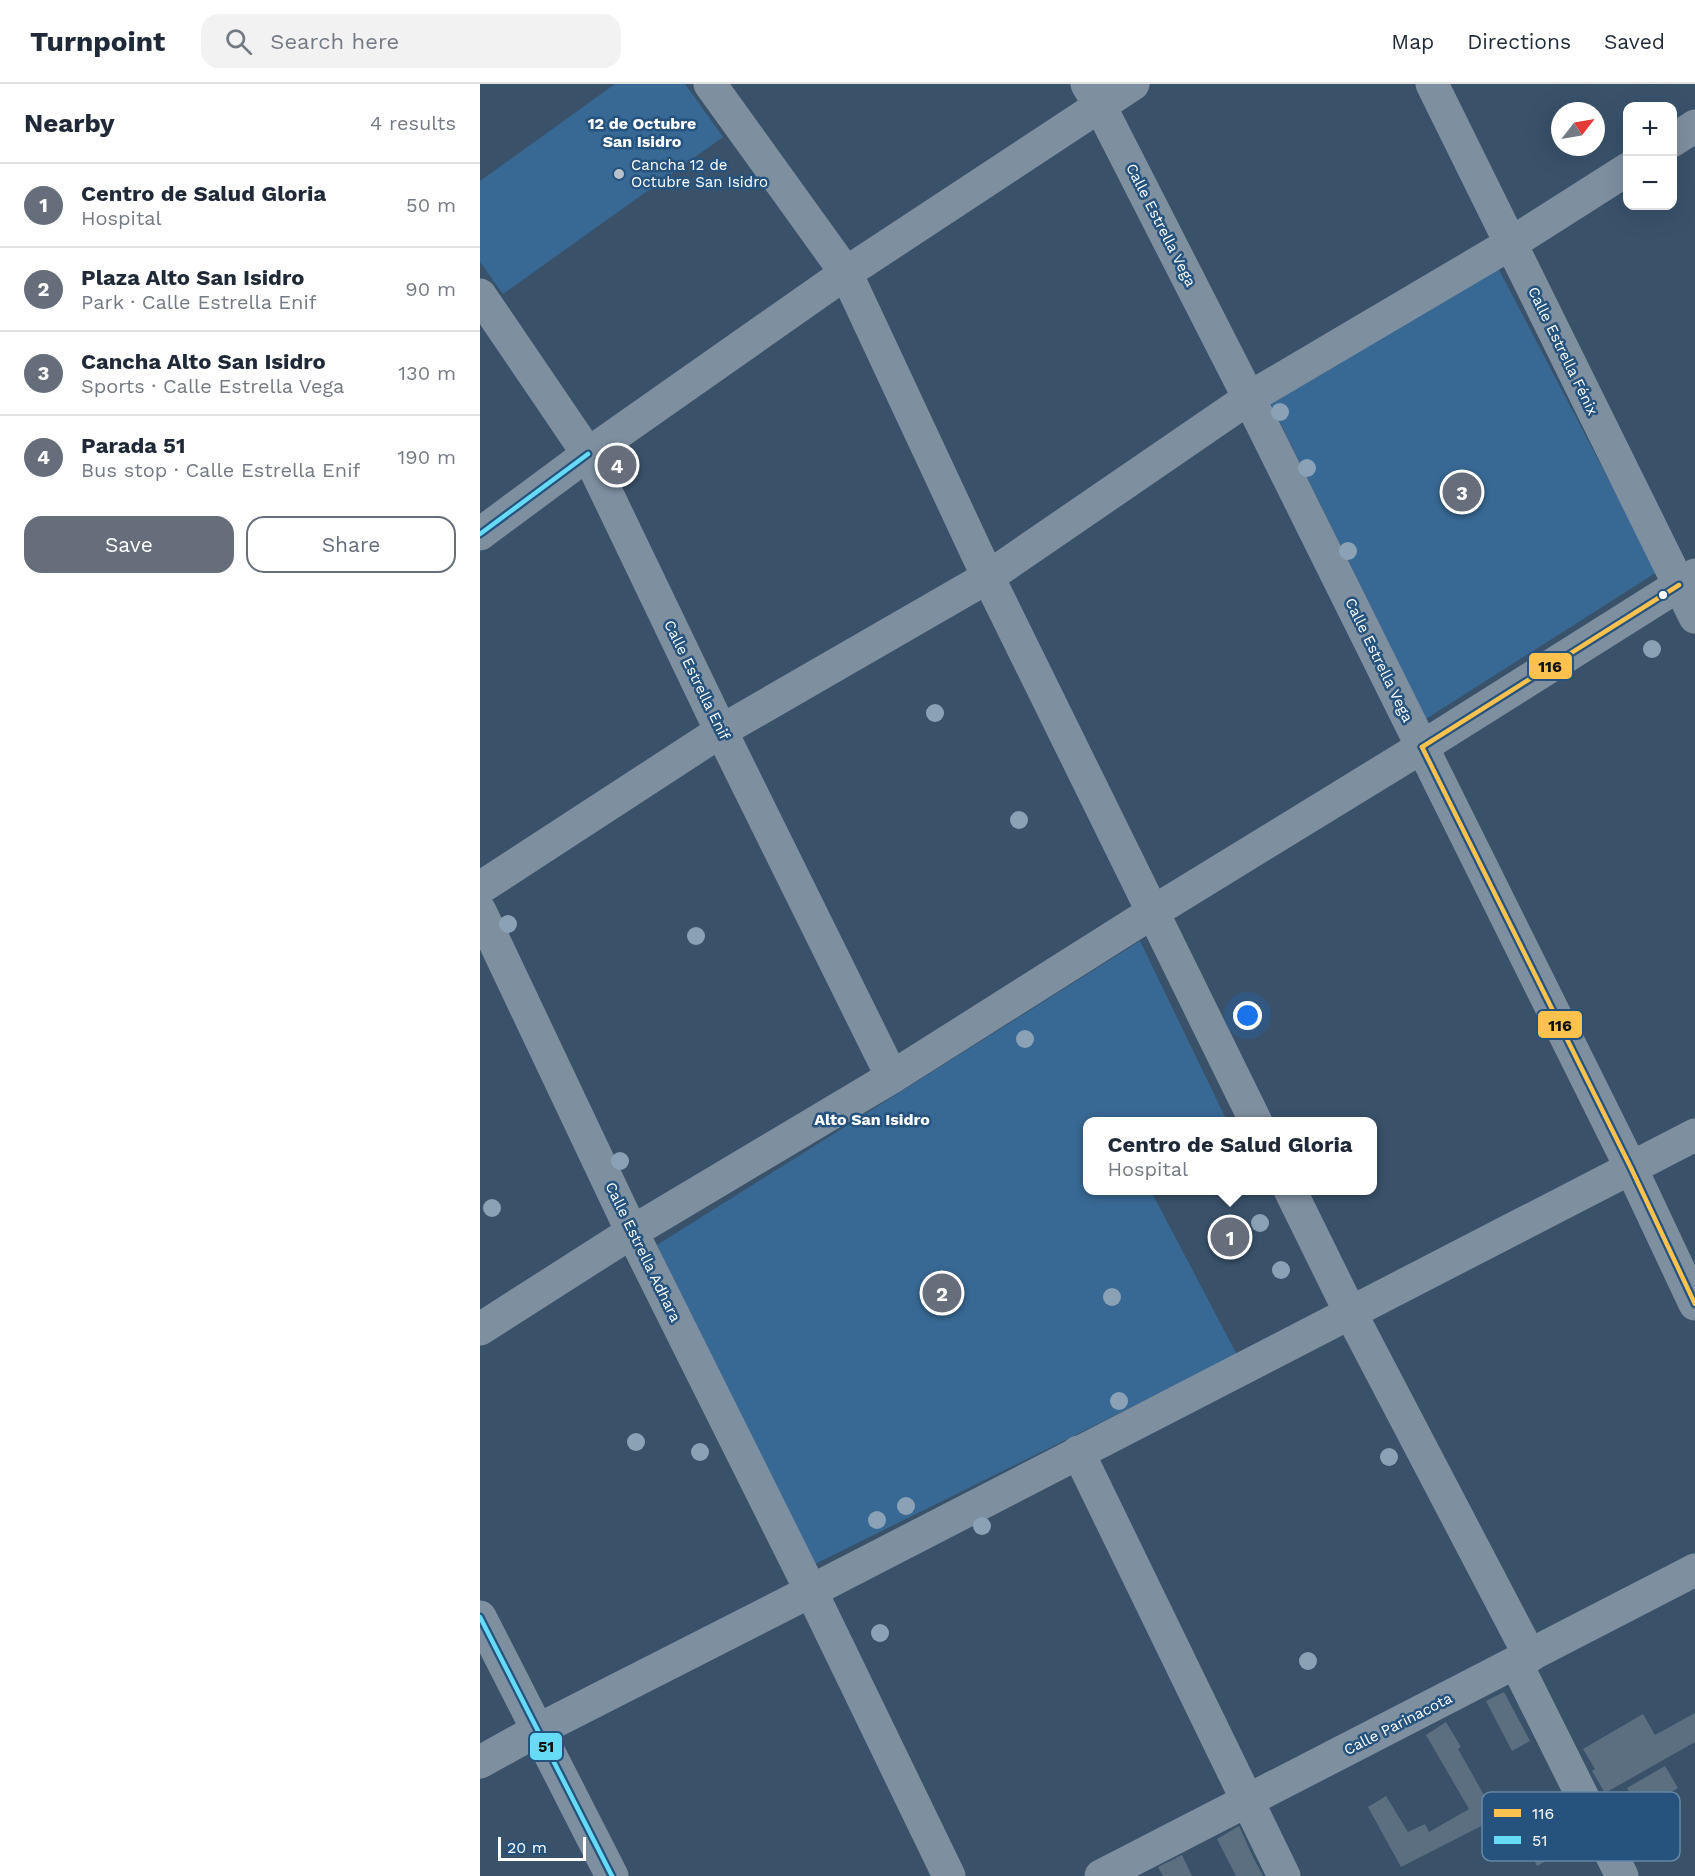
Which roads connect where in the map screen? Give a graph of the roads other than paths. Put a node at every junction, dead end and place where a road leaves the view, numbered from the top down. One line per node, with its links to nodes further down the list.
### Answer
1 (710, 84): 9 (street)
2 (1133, 84): 4 (street)
3 (1432, 84): 8 (street, Calle Estrella Fénix)
4 (1093, 95): 9 (street); 11 (street, Calle Estrella Vega)
5 (1695, 126): 6 (street)
6 (1677, 138)
7 (1623, 172): 8 (street)
8 (1510, 244): 11 (street); 15 (street, Calle Estrella Fénix)
9 (846, 273): 12 (street); 14 (street)
10 (480, 295): 12 (street, Calle Estrella Enif)
11 (1249, 398): 14 (street); 18 (street, Calle Estrella Vega)
12 (588, 453): 13 (street); 17 (street, Calle Estrella Enif)
13 (480, 534)
14 (988, 577): 17 (street); 21 (street)
15 (1687, 580): 16 (street, Calle Estrella Fénix); 18 (street)
16 (1695, 617)
17 (721, 731): 19 (street); 22 (street, Calle Estrella Enif)
18 (1422, 747): 21 (street); 25 (street, Calle Estrella Vega)
19 (480, 888)
20 (480, 911): 27 (street, Calle Estrella Adhara)
21 (1153, 912): 22 (street); 23 (street)
22 (892, 1077): 27 (street)
23 (1254, 1117)
24 (1695, 1135): 25 (street)
25 (1631, 1168): 28 (street, Calle Estrella Vega); 29 (street)
26 (1292, 1195): 29 (street)
27 (632, 1232): 30 (street); 33 (street, Calle Estrella Adhara)
28 (1695, 1304)
29 (1350, 1312): 31 (street); 35 (street)
30 (480, 1329)
31 (1078, 1452): 33 (street); 39 (street)
32 (1695, 1570): 35 (street, Calle Parinacota)
33 (811, 1591): 36 (street); 42 (street, Calle Estrella Adhara)
34 (480, 1617): 36 (street)
35 (1523, 1660): 38 (street); 39 (street, Calle Parinacota)
36 (538, 1730): 37 (street); 41 (street)
37 (480, 1762)
38 (1584, 1792)
39 (1248, 1801): 43 (street, Calle Parinacota); 44 (street)
40 (1615, 1861): 45 (street)
41 (612, 1876)
42 (949, 1876)
43 (1101, 1876)
44 (1284, 1876)
45 (1622, 1876)

